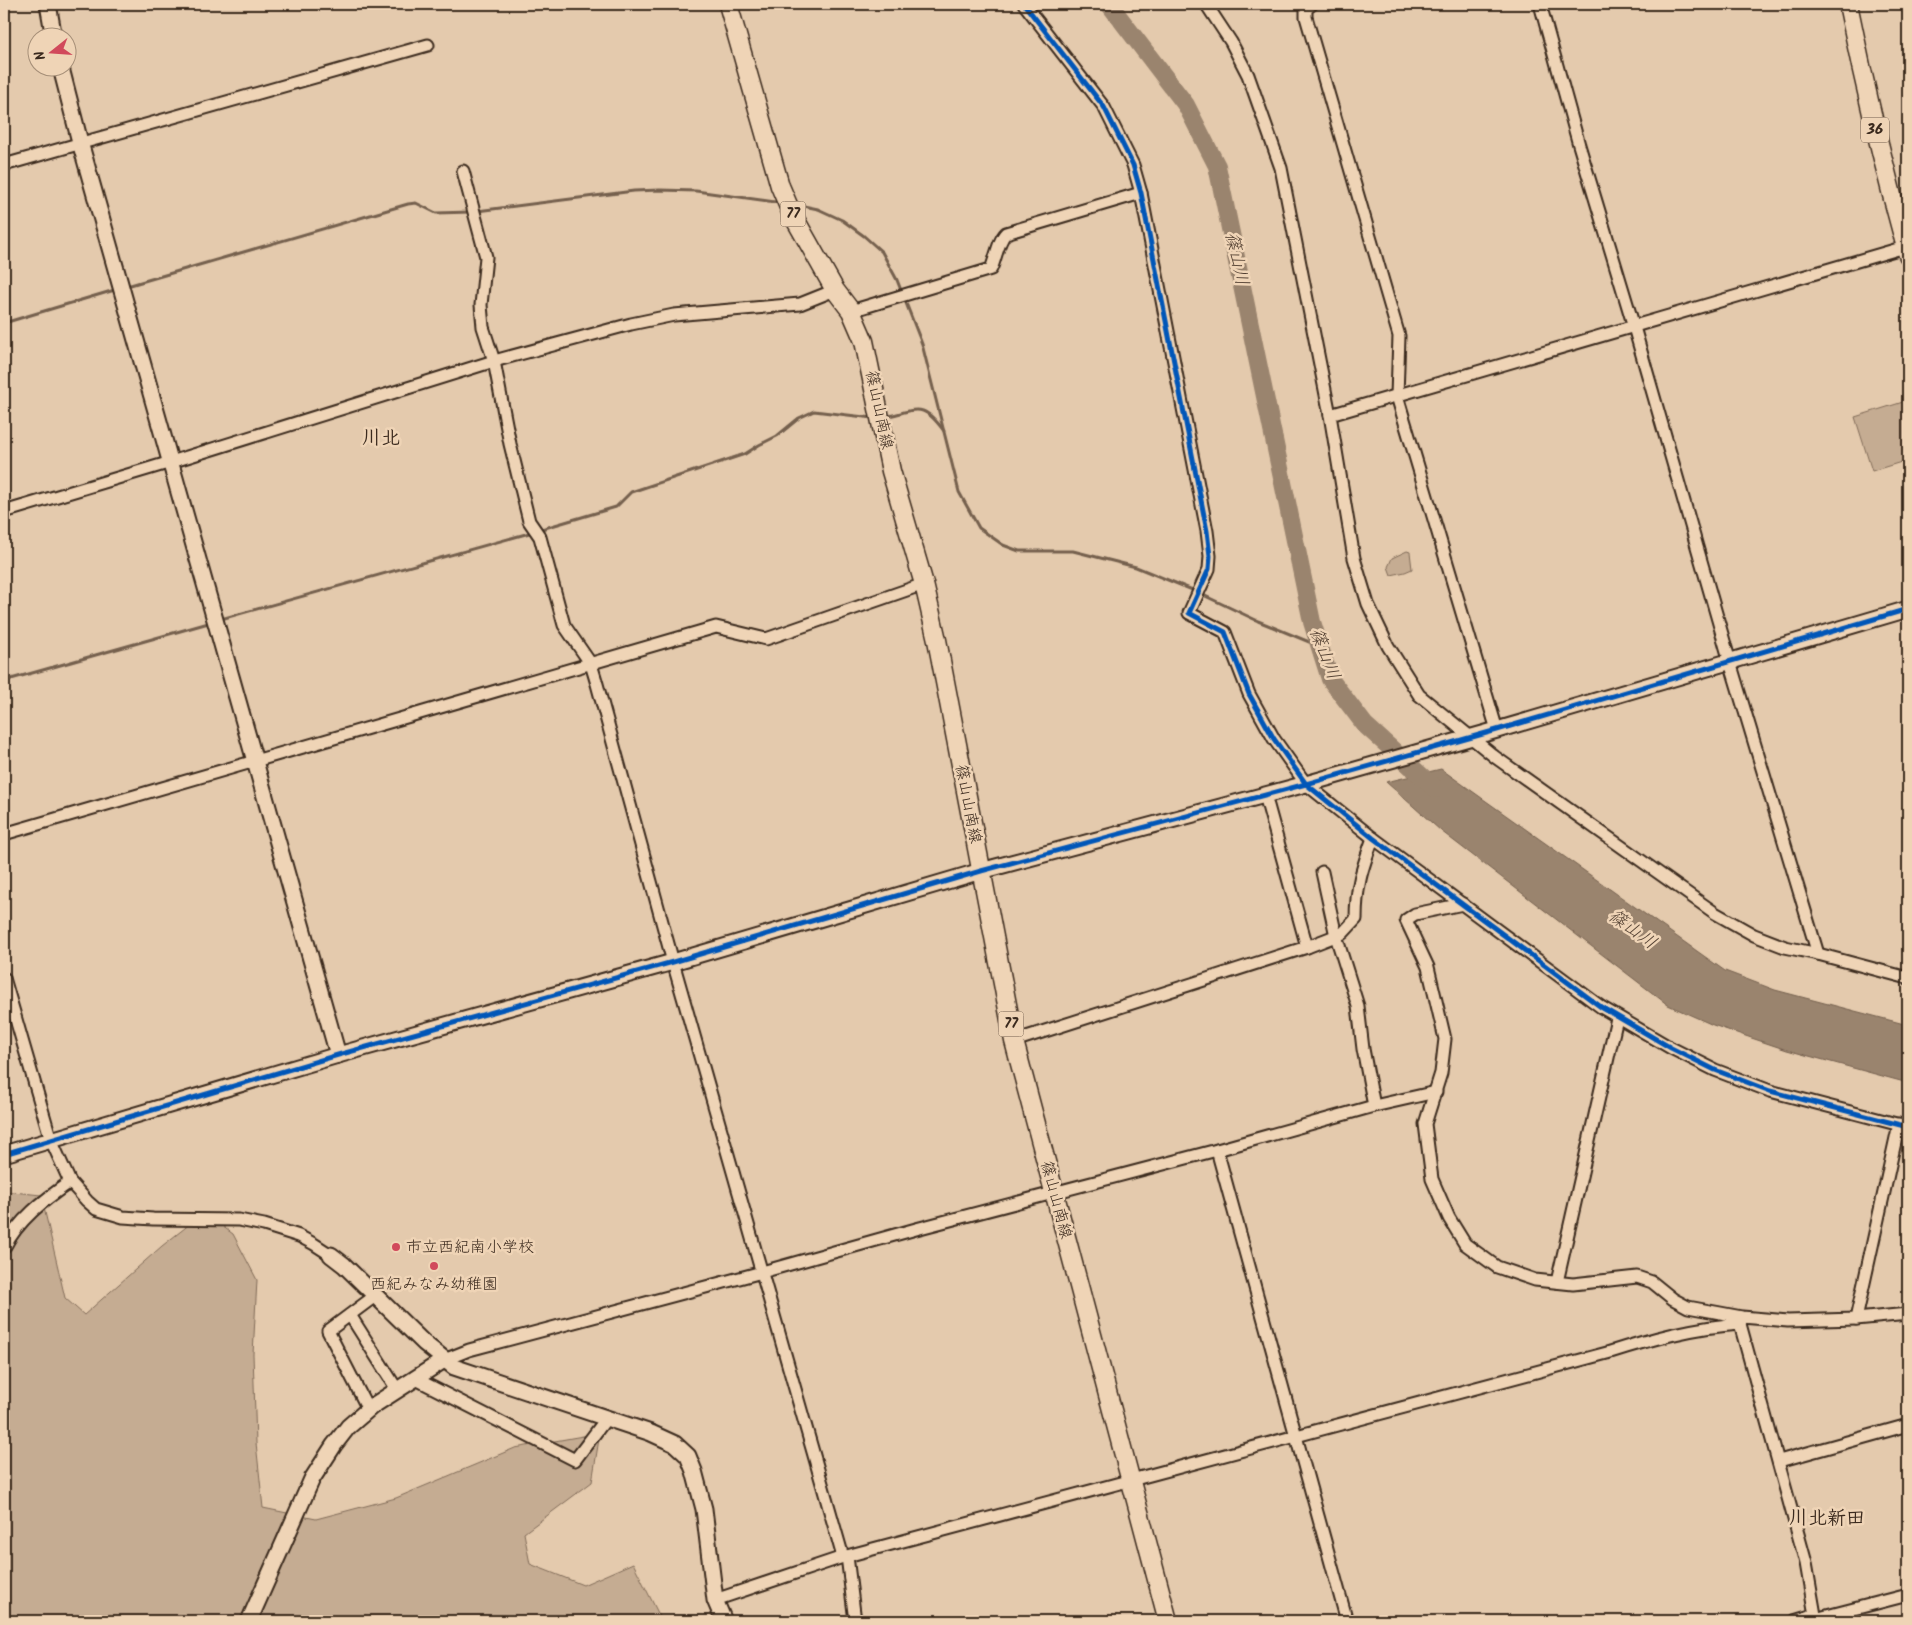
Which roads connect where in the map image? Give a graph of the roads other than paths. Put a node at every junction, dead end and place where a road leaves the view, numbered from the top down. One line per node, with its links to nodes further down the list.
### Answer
1 (48, 4): 8 (street)
2 (728, 4): 16 (main road, 篠山山南線 / 77)
3 (1024, 4): 14 (street)
4 (1206, 4): 21 (street)
5 (1312, 4): 20 (street)
6 (1540, 4): 18 (street)
7 (1848, 4): 15 (main road, 36)
8 (52, 28)
9 (428, 45): 11 (street)
10 (64, 78): 11 (street)
11 (80, 142): 12 (street); 22 (street)
12 (4, 165)
13 (462, 171): 19 (street)
14 (1141, 193): 17 (street); 31 (street)
15 (1907, 251): 18 (street)
16 (835, 290): 17 (main road, 篠山山南線 / 77); 19 (street)
17 (851, 311): 24 (main road, 篠山山南線 / 77)
18 (1634, 327): 20 (street); 26 (street)
19 (494, 361): 22 (street); 27 (street)
20 (1398, 396): 21 (street); 28 (street)
21 (1330, 415): 29 (street)
22 (171, 462): 23 (street); 30 (street)
23 (4, 512)
24 (924, 584): 27 (street); 35 (main road, 篠山山南線 / 77)
25 (1908, 609): 26 (street)
26 (1730, 662): 28 (street); 40 (street)
27 (591, 664): 30 (street); 41 (street)
28 (1497, 730): 29 (street)
29 (1469, 738): 31 (street); 40 (street)
30 (255, 761): 33 (street); 46 (street)
31 (1311, 783): 32 (street); 34 (street)
32 (1264, 795): 35 (street); 39 (street)
33 (4, 834)
34 (1372, 838): 37 (street); 38 (street)
35 (981, 871): 41 (street); 45 (main road, 篠山山南線 / 77)
36 (1322, 872): 38 (street)
37 (1463, 904): 44 (street); 47 (street)
38 (1336, 936): 39 (street); 48 (street)
39 (1307, 947): 45 (street)
40 (1818, 954): 43 (street)
41 (673, 962): 46 (street); 57 (street)
42 (4, 978): 50 (street)
43 (1908, 978)
44 (1617, 1018): 49 (street); 58 (street)
45 (1014, 1041): 54 (main road, 篠山山南線 / 77)
46 (338, 1055): 50 (street)
47 (1436, 1092): 48 (street); 58 (street)
48 (1374, 1106): 51 (street)
49 (1904, 1125): 62 (street)
50 (51, 1140): 52 (street); 53 (street)
51 (1216, 1150): 54 (street); 70 (street)
52 (4, 1154)
53 (70, 1182): 55 (street); 56 (street)
54 (1054, 1192): 57 (street); 72 (main road, 篠山山南線 / 77)
55 (4, 1248)
56 (331, 1255): 59 (street)
57 (762, 1272): 64 (street); 73 (street)
58 (1557, 1282): 63 (street)
59 (375, 1296): 61 (street); 64 (street)
60 (1908, 1314): 62 (street)
61 (350, 1315): 66 (street); 67 (street)
62 (1856, 1319): 63 (street)
63 (1741, 1320): 70 (street); 71 (street)
64 (444, 1360): 65 (street); 68 (street)
65 (416, 1379): 66 (street); 68 (street)
66 (398, 1391): 67 (street)
67 (368, 1409): 77 (street)
68 (606, 1419): 75 (street)
69 (1908, 1425): 71 (street)
70 (1295, 1436): 72 (street); 81 (street)
71 (1778, 1461): 76 (street)
72 (1129, 1480): 73 (street); 80 (main road, 篠山山南線 / 77)
73 (845, 1557): 75 (street); 79 (street)
74 (1908, 1595): 76 (street)
75 (715, 1600): 78 (street)
76 (1815, 1619): 82 (street)
77 (249, 1621)
78 (724, 1621)
79 (855, 1621)
80 (1168, 1621)
81 (1347, 1621)
82 (1794, 1621)

